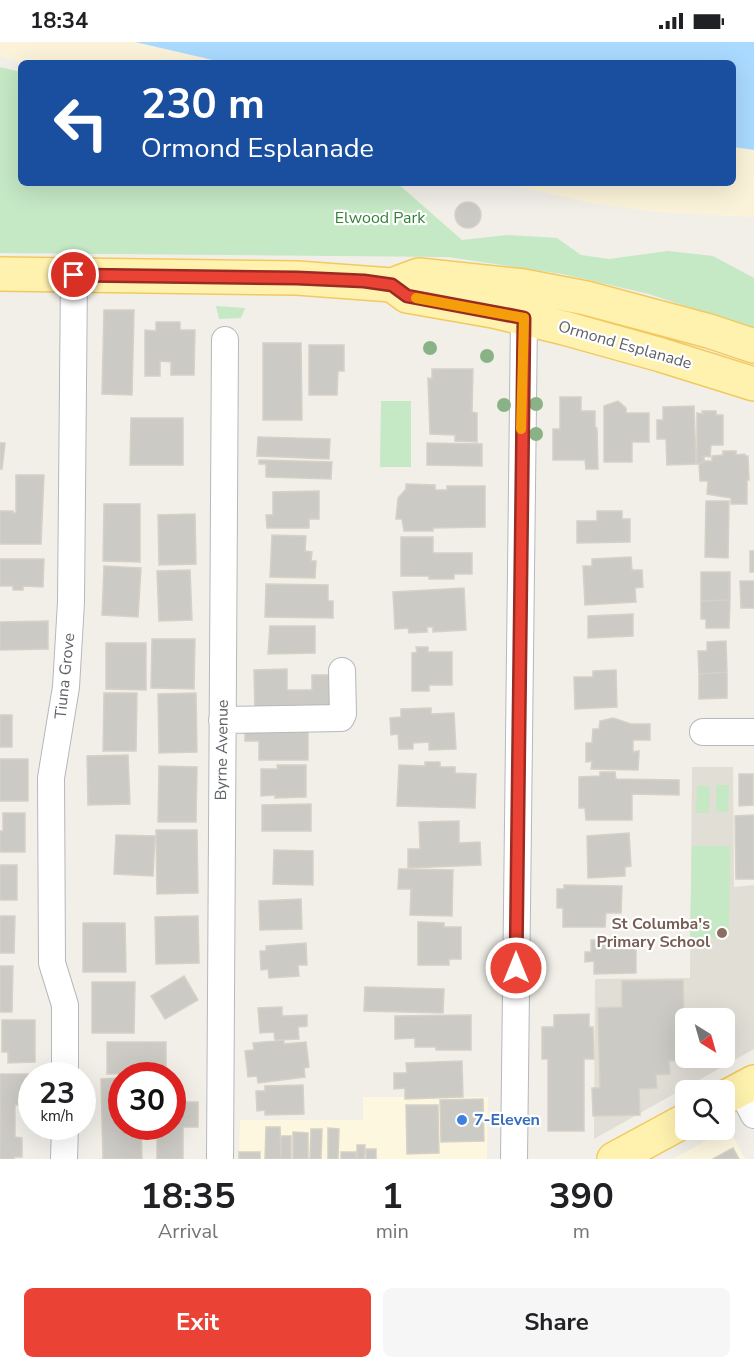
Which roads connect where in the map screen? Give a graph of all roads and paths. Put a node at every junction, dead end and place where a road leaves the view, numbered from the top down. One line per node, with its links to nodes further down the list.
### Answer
1 (0, 274): 2 (main road, Ormond Esplanade)
2 (74, 275): 3 (main road, Ormond Esplanade); 12 (street, Tiuna Grove)
3 (392, 285): 4 (main road, Ormond Esplanade); 6 (main road, Ormond Esplanade)
4 (524, 318): 7 (main road, Ormond Esplanade); 17 (street)
5 (225, 340): 9 (street, Byrne Avenue)
6 (754, 346)
7 (754, 384)
8 (342, 671): 9 (street)
9 (222, 720): 16 (street, Byrne Avenue)
10 (703, 732): 11 (street)
11 (754, 732)
12 (65, 1062)
13 (675, 1126): 18 (main road)
14 (64, 1140): 15 (street)
15 (64, 1159)
16 (220, 1159)
17 (514, 1159)
18 (614, 1159)

